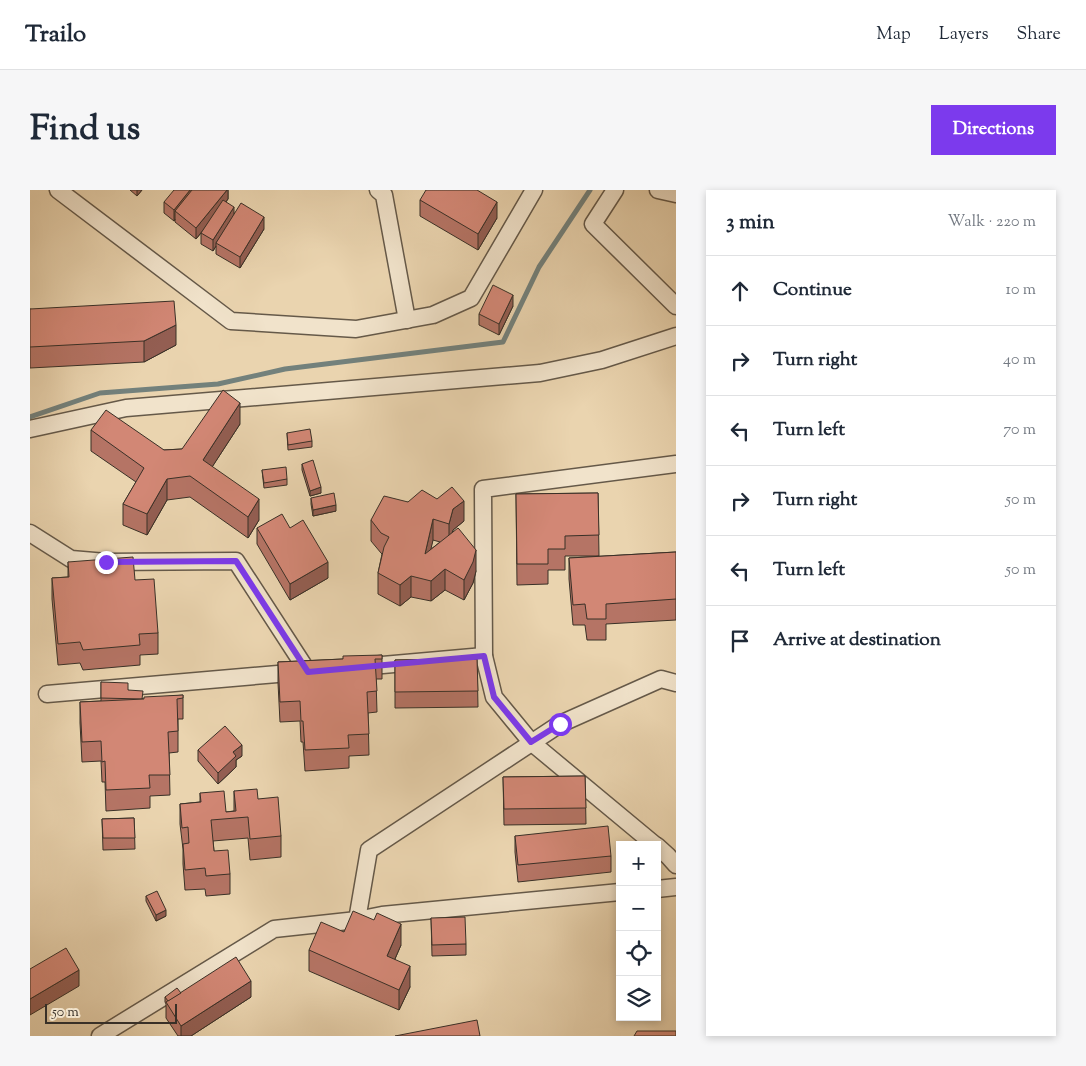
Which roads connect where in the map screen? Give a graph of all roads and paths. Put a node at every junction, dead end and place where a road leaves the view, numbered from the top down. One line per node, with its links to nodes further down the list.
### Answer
1 (58, 190): 8 (street)
2 (378, 190): 8 (street)
3 (534, 190): 8 (street)
4 (615, 190): 7 (street)
5 (658, 190): 6 (street)
6 (676, 194)
7 (676, 306)
8 (407, 320)
9 (676, 336): 10 (street)
10 (30, 429)
11 (676, 464): 13 (street)
12 (30, 533): 16 (street)
13 (484, 656): 14 (street); 19 (street)
14 (347, 668)
15 (328, 670): 16 (street)
16 (308, 672): 18 (street)
17 (676, 683): 19 (street)
18 (47, 694)
19 (531, 742): 20 (street); 26 (street)
20 (650, 841)
21 (661, 850): 22 (street)
22 (676, 865)
23 (676, 887): 24 (street)
24 (661, 889)
25 (616, 892): 26 (street)
26 (357, 920): 27 (street)
27 (100, 1036)

